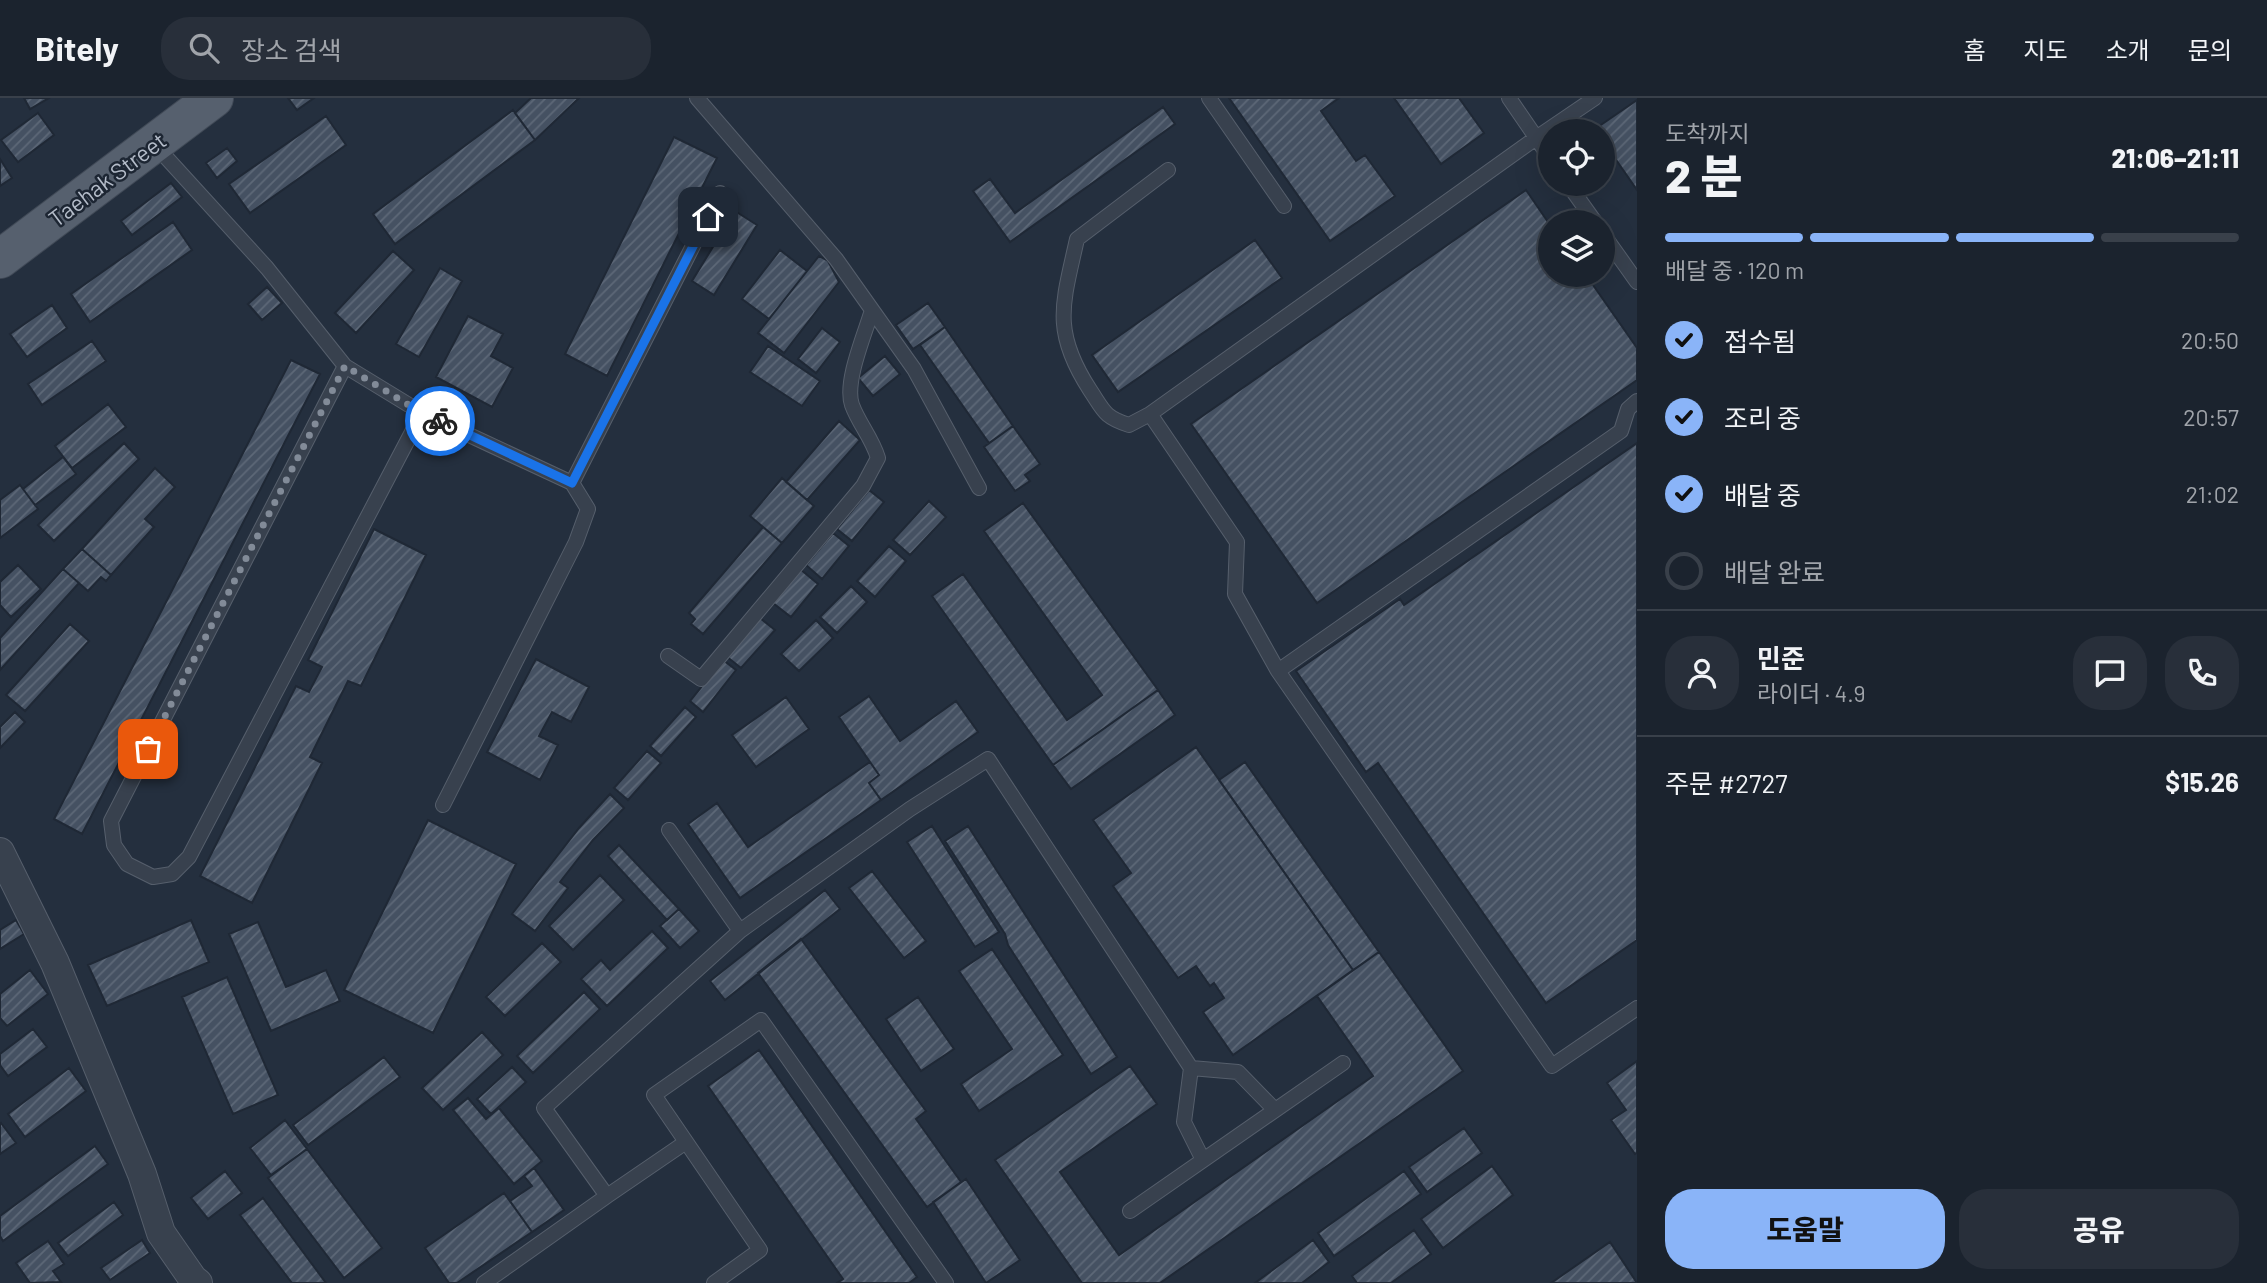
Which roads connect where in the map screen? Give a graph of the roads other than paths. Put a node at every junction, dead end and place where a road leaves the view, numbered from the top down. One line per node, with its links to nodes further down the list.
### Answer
1 (214, 98): 8 (main road, Taehak Street)
2 (697, 98): 15 (lane)
3 (1209, 98): 11 (lane)
4 (1509, 98): 6 (lane)
5 (1595, 98): 6 (lane)
6 (1536, 138): 7 (lane); 19 (lane)
7 (1538, 141)
8 (153, 144): 13 (main road, Taehak Street); 16 (lane)
9 (1168, 170): 19 (lane)
10 (720, 193): 20 (lane)
11 (1284, 206)
12 (1615, 250): 14 (lane)
13 (0, 259)
14 (1637, 282)
15 (872, 310): 21 (lane); 22 (lane)
16 (345, 366): 18 (lane); 18 (lane)
17 (1637, 401): 23 (lane)
18 (422, 413): 20 (lane)
19 (1150, 414): 23 (lane)
20 (572, 483): 24 (lane)
21 (979, 488)
22 (668, 656)
23 (1278, 671): 28 (lane)
24 (443, 805)
25 (669, 830): 27 (lane)
26 (0, 852): 36 (street)
27 (740, 931): 30 (lane); 34 (lane)
28 (1637, 1008)
29 (1343, 1063): 31 (lane)
30 (1191, 1068): 31 (lane); 33 (lane)
31 (1275, 1110): 33 (lane)
32 (686, 1142): 34 (lane); 38 (lane); 39 (lane)
33 (1203, 1160): 35 (lane)
34 (607, 1196): 37 (lane)
35 (1130, 1211)
36 (198, 1283)
37 (485, 1283)
38 (714, 1283)
39 (946, 1283)

